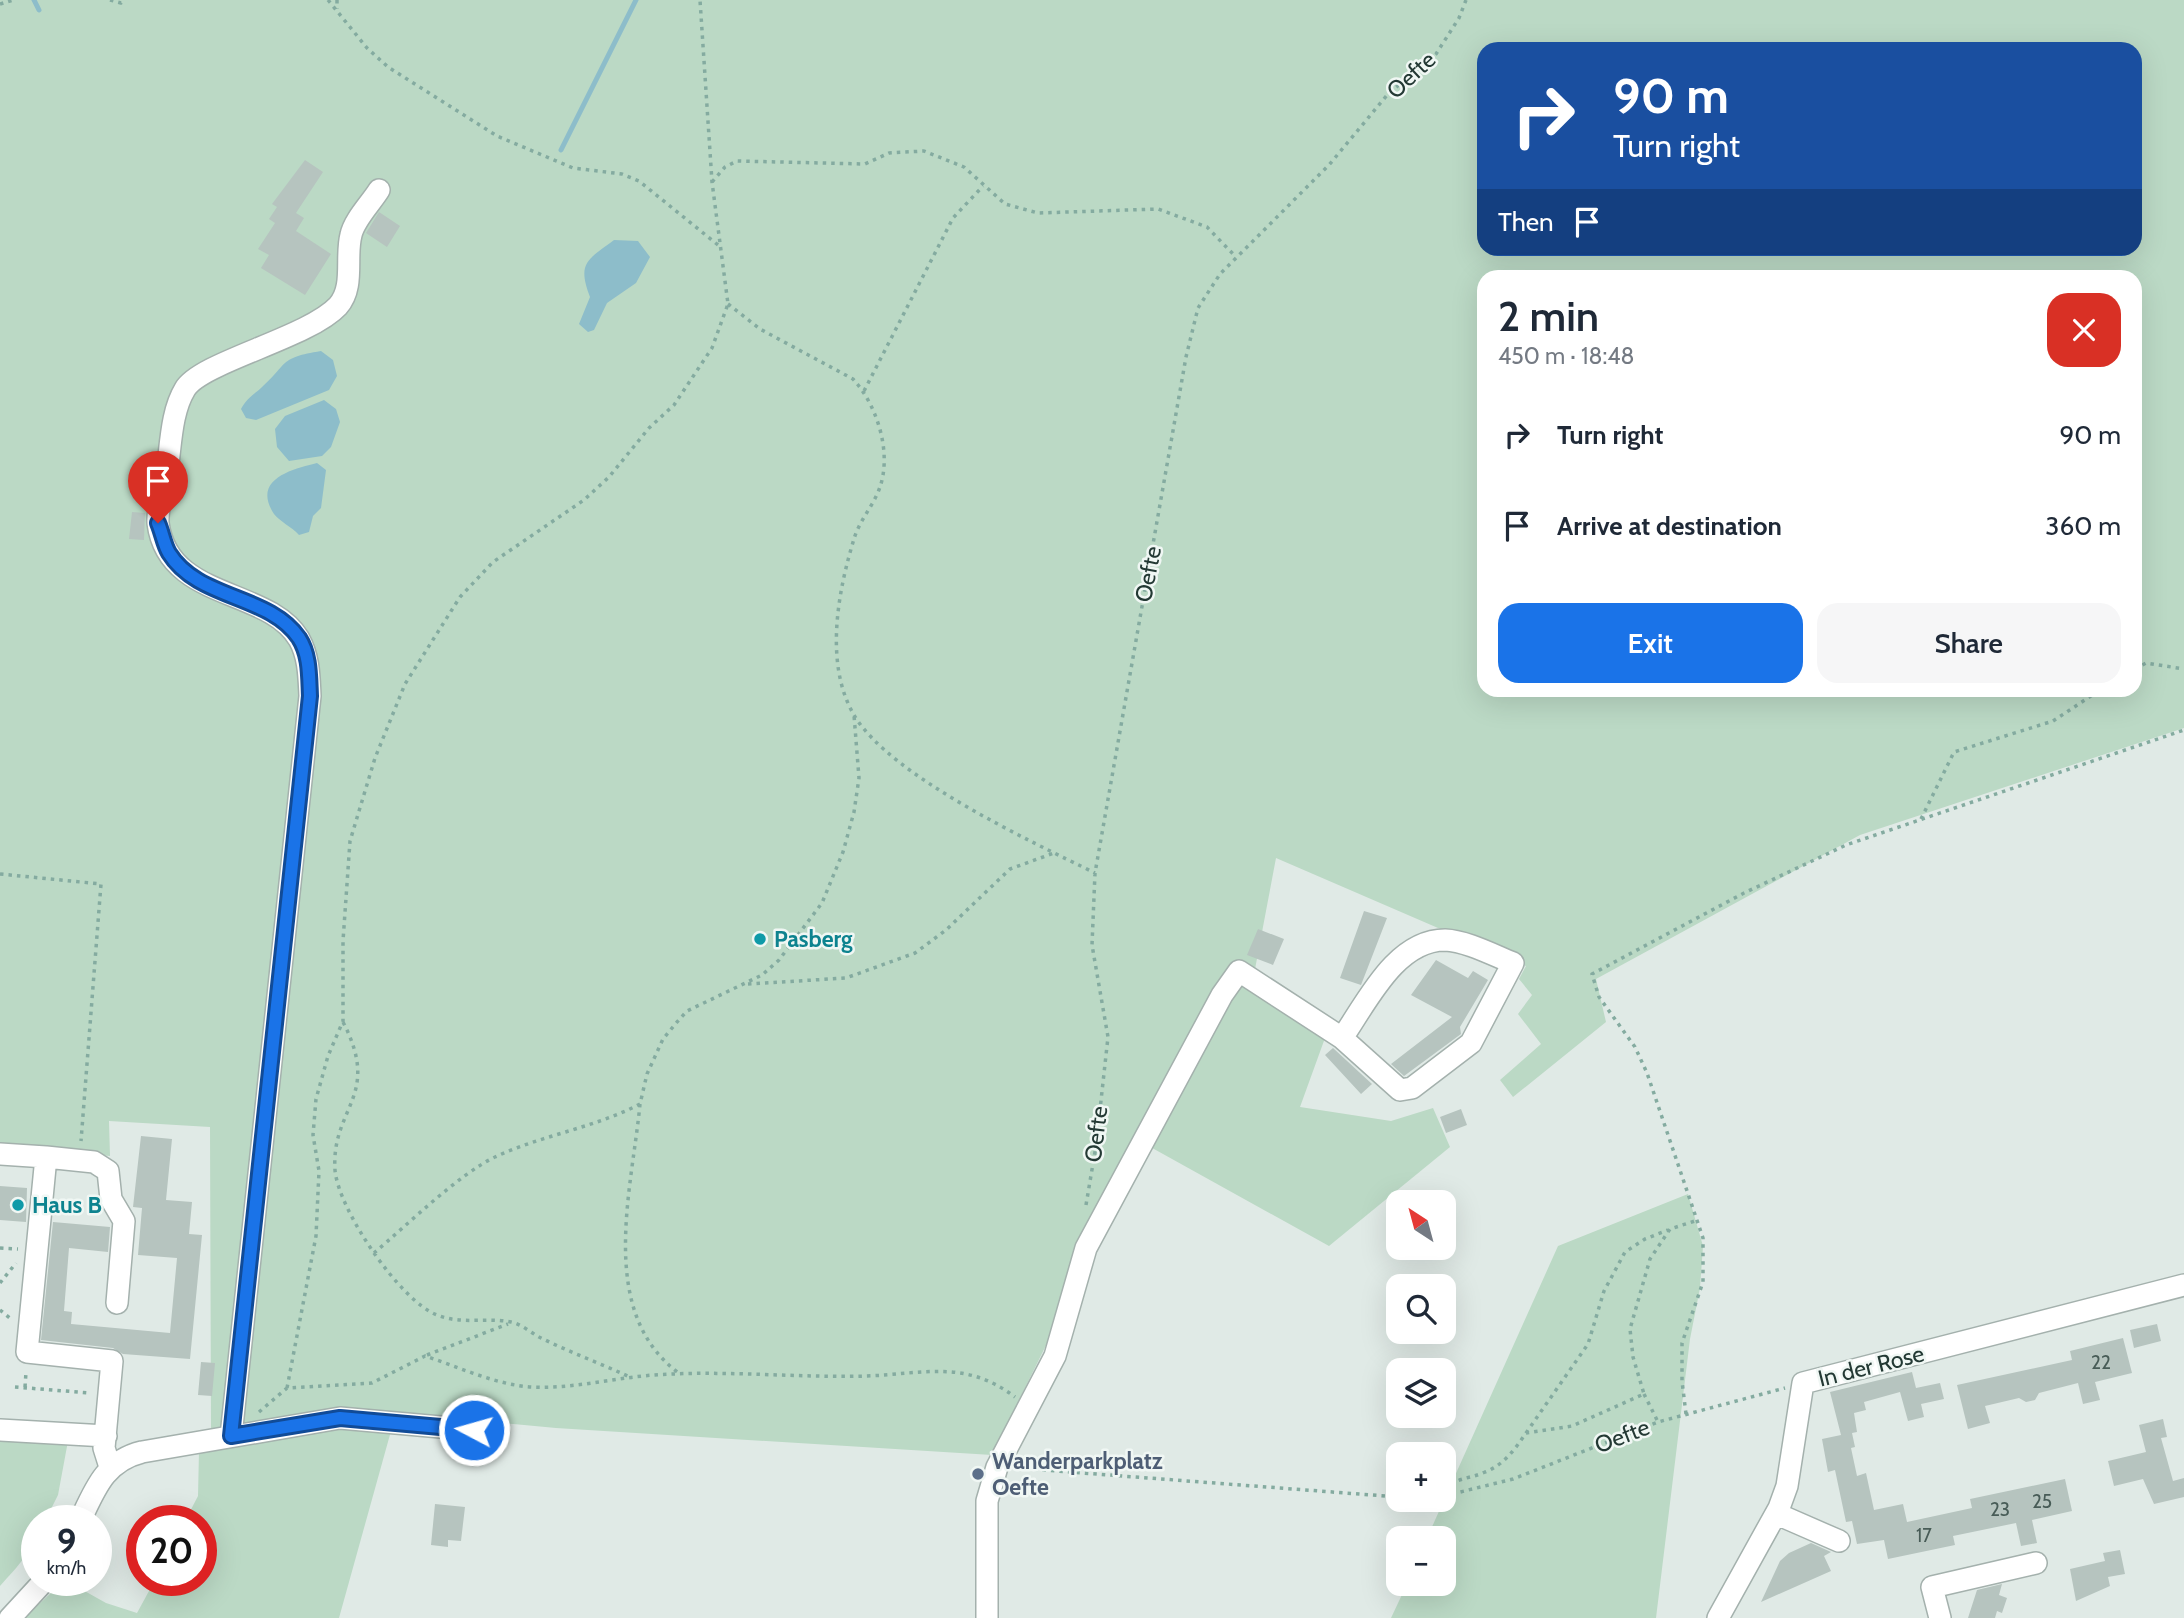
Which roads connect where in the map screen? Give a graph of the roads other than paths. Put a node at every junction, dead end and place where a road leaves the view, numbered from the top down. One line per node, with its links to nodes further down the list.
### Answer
1 (379, 190): 10 (street)
2 (1342, 1038): 2 (street); 18 (street, Oefte)
3 (0, 1154): 4 (street)
4 (46, 1157): 6 (street); 7 (street)
5 (2184, 1285): 13 (street, In der Rose)
6 (117, 1303)
7 (107, 1427): 8 (street); 11 (street)
8 (0, 1430)
9 (474, 1430): 10 (street)
10 (231, 1436): 11 (street)
11 (110, 1467): 12 (street)
12 (88, 1505)
13 (1777, 1514): 14 (street); 19 (street, In der Rose)
14 (1839, 1541)
15 (2036, 1563): 20 (street)
16 (30, 1596): 17 (street)
17 (10, 1618)
18 (987, 1618)
19 (1718, 1618)
20 (1940, 1618)

